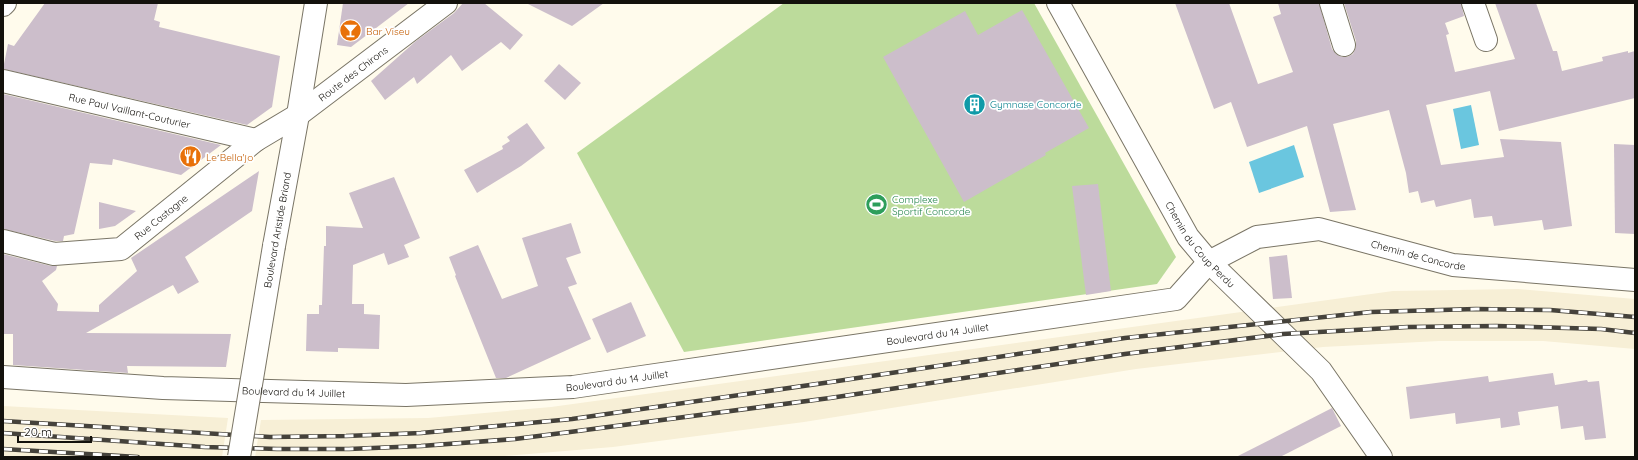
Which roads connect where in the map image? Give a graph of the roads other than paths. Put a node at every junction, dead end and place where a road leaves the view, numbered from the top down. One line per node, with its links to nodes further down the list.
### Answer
1 (316, 3): 9 (street, Boulevard Aristide Briand)
2 (446, 3): 9 (street, Route des Chirons)
3 (1058, 3): 12 (street, Chemin du Coup Perdu)
4 (1330, 3): 7 (street)
5 (1474, 3): 6 (street)
6 (1486, 40)
7 (1344, 45)
8 (3, 81): 10 (street, Rue Paul Vaillant-Couturier)
9 (298, 115): 10 (street, Rue Castagne); 15 (street, Boulevard Aristide Briand, bridge)
10 (256, 140): 11 (street, Rue Castagne)
11 (3, 241)
12 (1209, 262): 13 (street, Chemin de Concorde); 14 (street, Boulevard du 14 Juillet); 16 (street, Chemin du Coup Perdu)
13 (1635, 280)
14 (3, 377)
15 (239, 457)
16 (1381, 457)

